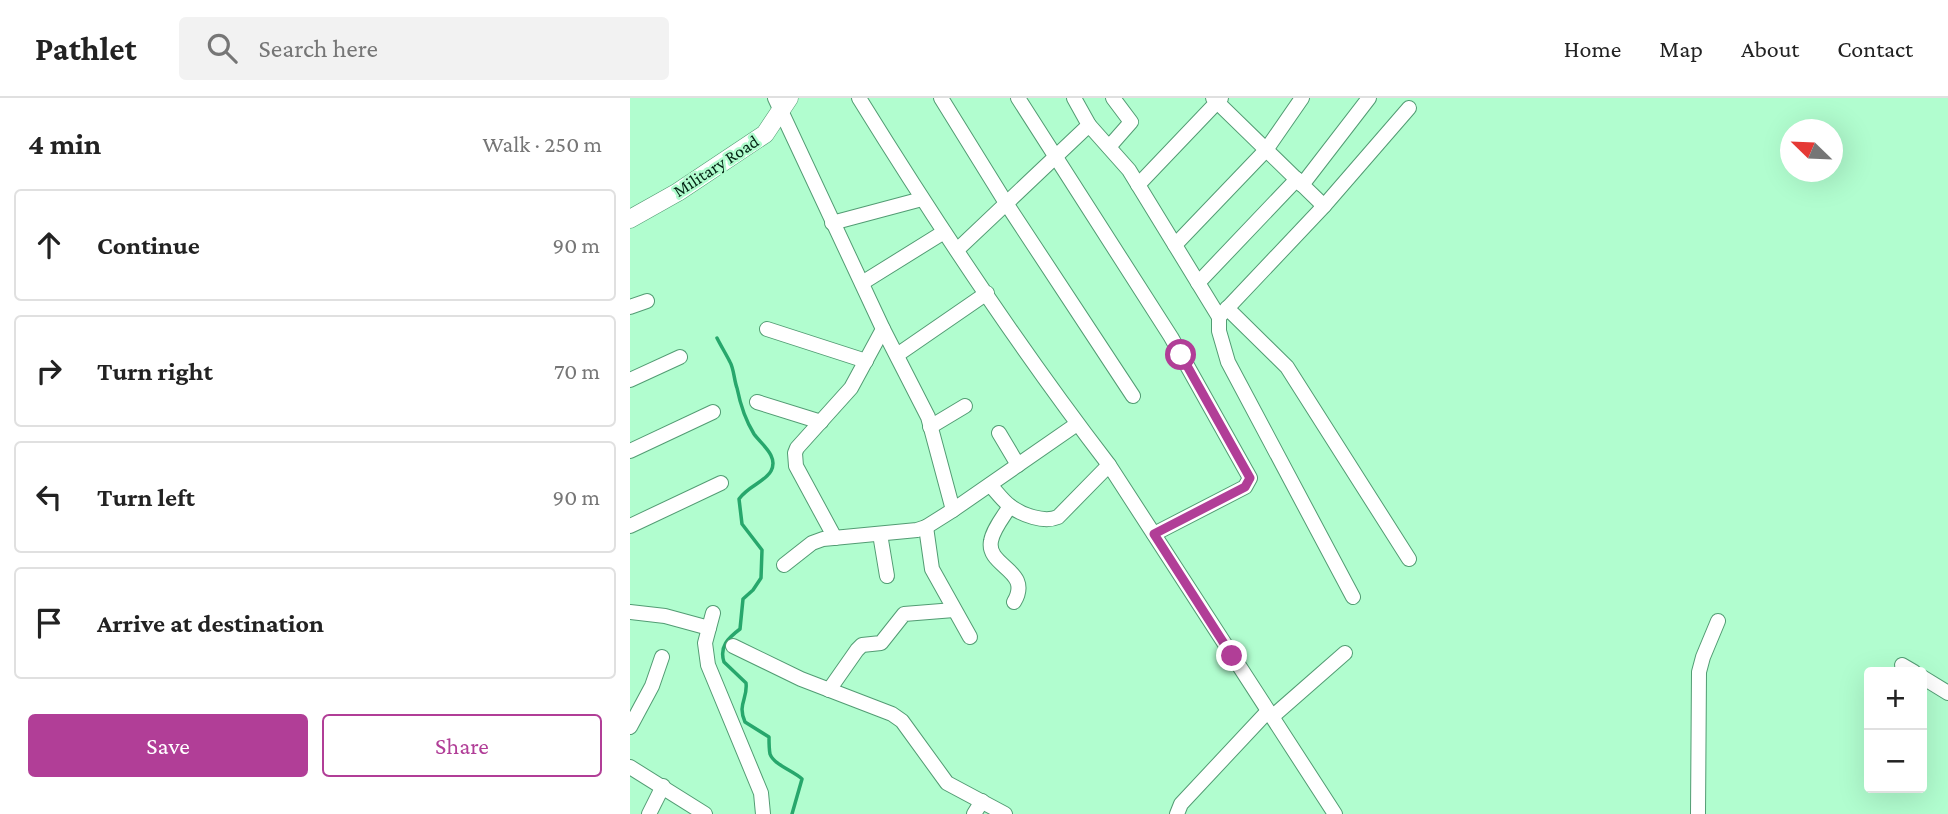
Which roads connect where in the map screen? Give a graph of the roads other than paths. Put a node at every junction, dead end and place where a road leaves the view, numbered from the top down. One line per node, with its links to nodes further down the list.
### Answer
1 (859, 98): 17 (street)
2 (940, 98): 18 (street)
3 (1018, 98): 14 (street)
4 (1074, 98): 11 (street)
5 (1113, 98): 12 (street)
6 (1302, 98): 13 (street)
7 (1368, 98): 15 (street)
8 (1217, 100): 13 (street); 16 (street)
9 (782, 102): 20 (main road, Military Road); 21 (street)
10 (1409, 108): 19 (street)
11 (1089, 125): 12 (street); 14 (street)
12 (1109, 147): 16 (street)
13 (1266, 150): 15 (street); 23 (street)
14 (1055, 157): 18 (street); 55 (street)
15 (1299, 182): 19 (street); 26 (street)
16 (1138, 185): 23 (street)
17 (922, 199): 21 (street); 22 (street)
18 (1006, 204): 24 (street); 37 (street)
19 (1324, 206): 30 (street)
20 (637, 215)
21 (832, 223): 25 (street)
22 (944, 232): 24 (street); 25 (street)
23 (1175, 245): 26 (street)
24 (957, 250): 27 (street)
25 (862, 283): 32 (street)
26 (1198, 283): 30 (street)
27 (987, 293): 33 (street); 42 (street)
28 (647, 301): 29 (street)
29 (630, 307)
30 (1223, 313): 57 (street); 60 (street)
31 (767, 329): 35 (street)
32 (883, 329): 33 (street); 35 (street)
33 (897, 355): 43 (street)
34 (680, 356): 36 (street)
35 (866, 361): 41 (street)
36 (630, 380)
37 (1133, 396)
38 (757, 402): 41 (street)
39 (965, 406): 43 (street)
40 (713, 412): 45 (street)
41 (821, 422): 56 (street)
42 (1077, 424): 46 (street); 47 (street)
43 (930, 427): 51 (street)
44 (999, 433): 46 (street)
45 (630, 450)
46 (1018, 465): 49 (street)
47 (1109, 465): 50 (street); 55 (street)
48 (721, 483): 52 (street)
49 (990, 485): 50 (street); 51 (street)
50 (1010, 506): 61 (street)
51 (953, 510): 53 (street)
52 (630, 526)
53 (926, 527): 54 (street); 62 (street)
54 (880, 534): 56 (street); 59 (street)
55 (1154, 534): 74 (street)
56 (835, 538): 58 (street)
57 (1409, 559)
58 (784, 565)
59 (887, 576)
60 (1353, 597)
61 (1014, 602)
62 (954, 610): 67 (street); 72 (street)
63 (630, 612): 66 (street)
64 (713, 613): 66 (street)
65 (1718, 621): 85 (street)
66 (709, 628): 81 (street)
67 (970, 637)
68 (733, 646): 72 (street)
69 (1345, 653): 74 (street)
70 (662, 657): 75 (street)
71 (1927, 680): 73 (street)
72 (829, 690): 78 (street)
73 (1948, 693)
74 (1270, 714): 83 (street); 84 (street)
75 (630, 727)
76 (630, 767): 77 (street)
77 (663, 786): 79 (street); 80 (street)
78 (978, 808): 82 (street)
79 (649, 814)
80 (705, 814)
81 (763, 814)
82 (1005, 814)
83 (1177, 814)
84 (1335, 814)
85 (1698, 814)

